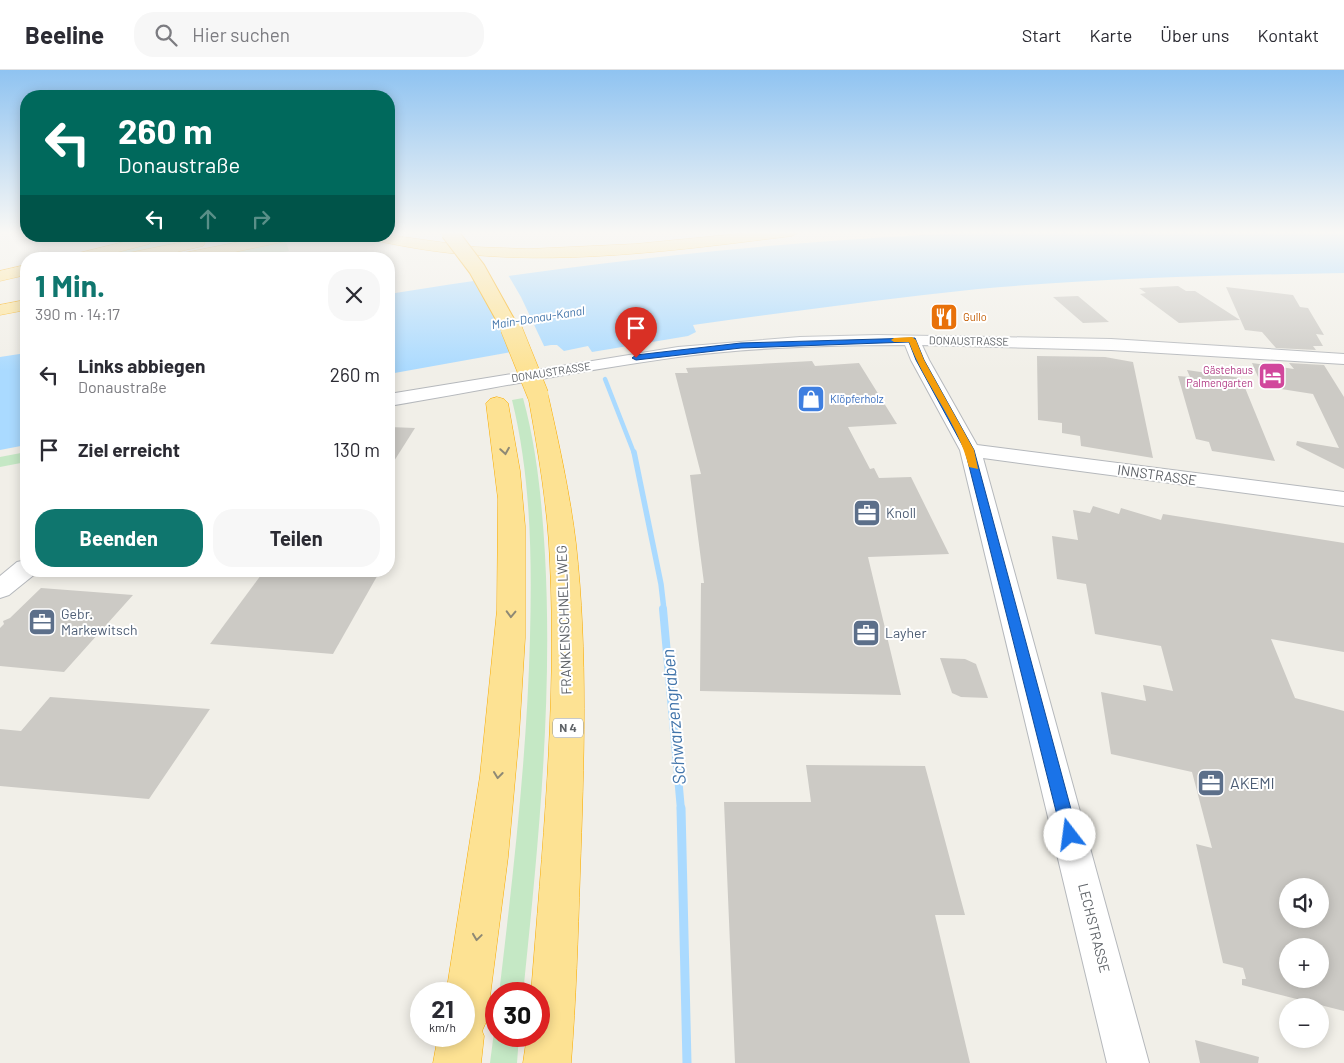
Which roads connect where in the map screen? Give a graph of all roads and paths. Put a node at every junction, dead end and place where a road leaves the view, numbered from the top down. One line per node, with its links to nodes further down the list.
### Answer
1 (482, 278): 6 (highway, FRANKENSCHNELLWEG / N 4, bridge)
2 (490, 278): 6 (highway)
3 (0, 287): 4 (highway)
4 (20, 290)
5 (20, 292): 8 (highway)
6 (492, 292): 21 (highway, FRANKENSCHNELLWEG / N 4, bridge)
7 (20, 294): 9 (highway)
8 (0, 295)
9 (0, 310)
10 (912, 340): 11 (street, DONAUSTRASSE); 12 (street, DONAUSTRASSE); 14 (street, LECHSTRASSE)
11 (1344, 359)
12 (395, 399)
13 (497, 403): 18 (highway, one-way to 18)
14 (970, 450): 15 (street, INNSTRASSE); 22 (street, LECHSTRASSE)
15 (1344, 498)
16 (20, 573): 17 (street)
17 (0, 589)
18 (470, 982)
19 (459, 1047): 20 (highway)
20 (457, 1063)
21 (547, 1063)
22 (1128, 1063)

